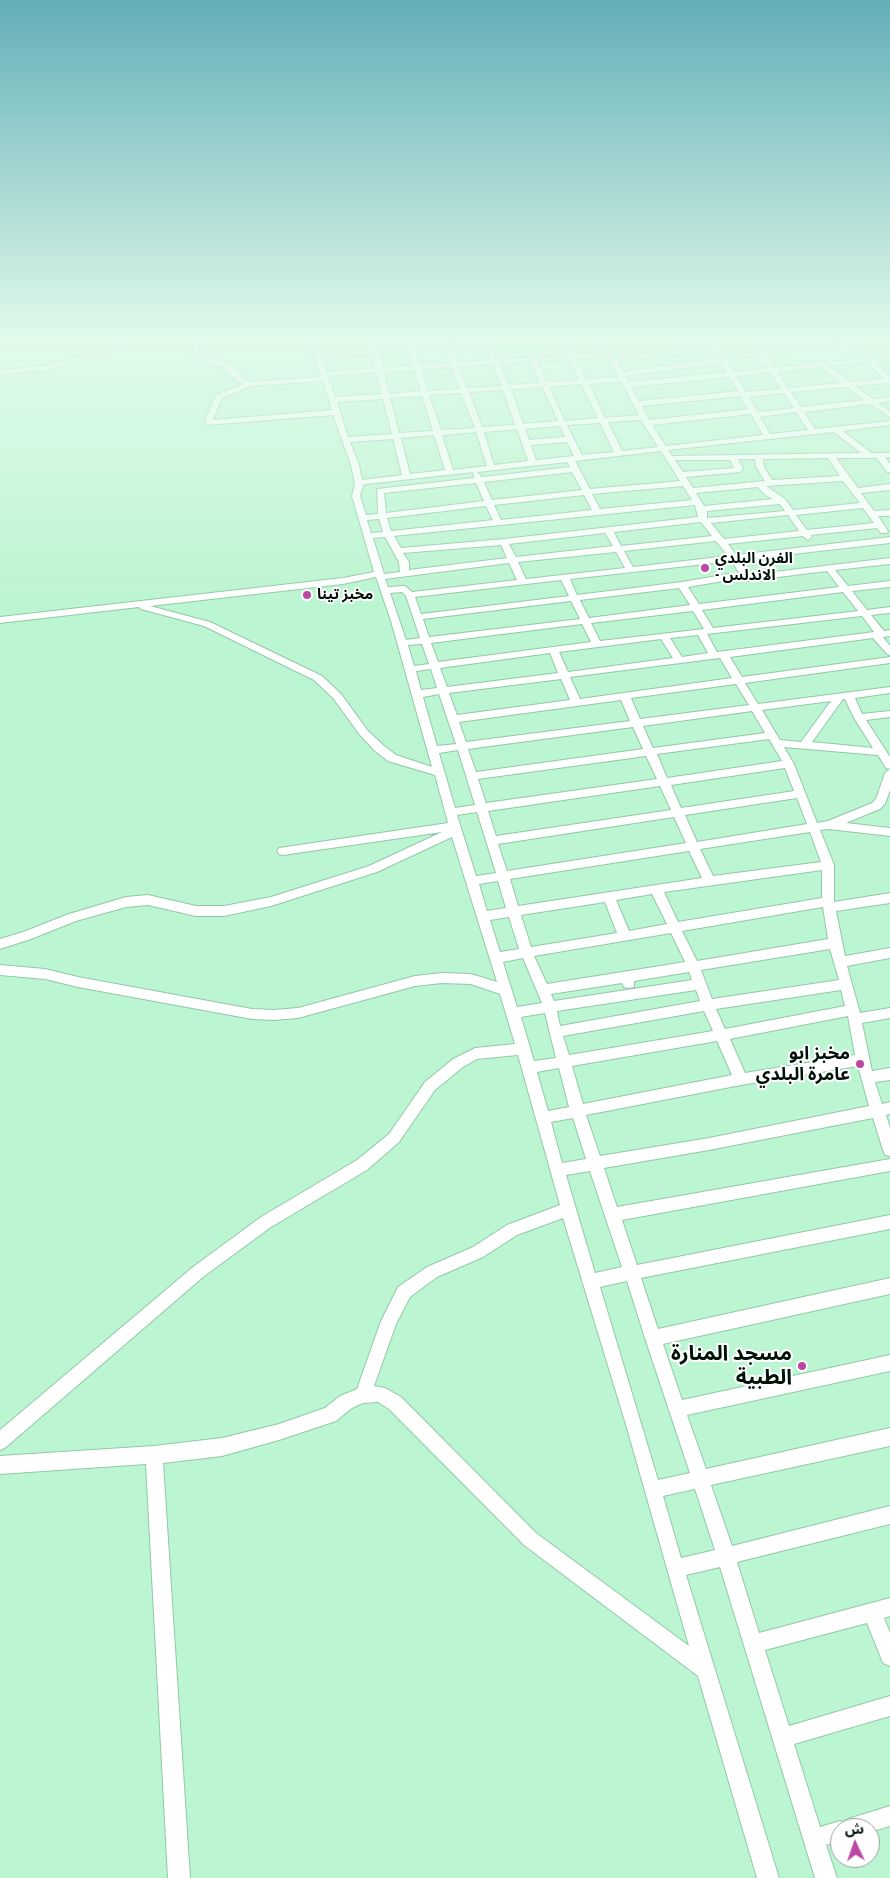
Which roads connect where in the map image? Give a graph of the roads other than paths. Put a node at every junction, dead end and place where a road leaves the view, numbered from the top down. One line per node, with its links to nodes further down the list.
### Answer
1 (341, 428): 19 (street)
2 (394, 428): 16 (street)
3 (437, 428): 14 (street)
4 (498, 428): 12 (street)
5 (521, 428): 20 (street)
6 (565, 428): 18 (street)
7 (607, 428): 22 (street)
8 (651, 428): 21 (street)
9 (763, 428): 17 (street)
10 (810, 428): 15 (street)
11 (854, 428): 13 (street)
12 (479, 429): 14 (street); 32 (street)
13 (836, 430): 15 (street); 25 (street)
14 (438, 432): 16 (street); 37 (street)
15 (813, 432): 17 (street)
16 (396, 435): 19 (street); 38 (street)
17 (768, 437): 21 (street)
18 (570, 439): 20 (street); 28 (street)
19 (345, 440): 43 (street)
20 (526, 443): 31 (street)
21 (664, 448): 22 (street); 29 (street)
22 (619, 453): 28 (street)
23 (890, 455): 26 (street)
24 (830, 456): 25 (street); 33 (street); 39 (street)
25 (870, 456): 26 (street)
26 (880, 456): 36 (street)
27 (759, 457): 30 (street); 33 (street); 42 (street)
28 (575, 458): 31 (street); 35 (street)
29 (669, 458): 30 (street); 41 (street)
30 (733, 458): 41 (street)
31 (533, 463): 32 (street)
32 (491, 467): 34 (street)
33 (812, 468): 39 (street); 42 (street)
34 (474, 469): 37 (street); 40 (street)
35 (576, 469): 40 (street); 47 (street)
36 (890, 470)
37 (450, 472): 38 (street)
38 (406, 476): 43 (street)
39 (844, 478): 46 (street)
40 (479, 480): 49 (street); 55 (street)
41 (685, 483): 44 (street); 47 (street); 53 (street)
42 (770, 483): 44 (street)
43 (359, 484): 58 (street)
44 (760, 484): 48 (street)
45 (890, 486): 46 (street)
46 (857, 490): 50 (street)
47 (588, 492): 49 (street); 51 (street)
48 (782, 501): 52 (street); 53 (street)
49 (489, 503): 55 (street); 60 (street)
50 (866, 504): 52 (street); 56 (street)
51 (597, 511): 53 (street); 57 (street)
52 (790, 512): 53 (street); 63 (street)
53 (702, 513): 62 (street); 68 (street)
54 (890, 513): 56 (street)
55 (382, 514): 58 (street); 64 (street)
56 (872, 514): 61 (street)
57 (559, 516): 59 (street); 65 (street)
58 (362, 518): 66 (street)
59 (524, 520): 60 (street); 67 (street)
60 (498, 523): 64 (street)
61 (880, 526): 63 (street); 69 (street)
62 (608, 530): 65 (street); 71 (street)
63 (804, 532): 68 (street); 72 (street)
64 (388, 534): 66 (street); 73 (street)
65 (567, 535): 67 (street)
66 (367, 536): 81 (street)
67 (532, 538): 70 (street)
68 (719, 540): 71 (street); 74 (street)
69 (890, 540): 72 (street)
70 (504, 542): 73 (street); 75 (street)
71 (618, 548): 75 (street); 79 (street)
72 (819, 548): 74 (street)
73 (398, 551): 80 (street)
74 (733, 557): 76 (street); 84 (street)
75 (512, 560): 80 (street); 86 (street)
76 (702, 561): 79 (street); 85 (street)
77 (890, 561): 78 (street)
78 (828, 568): 84 (street); 90 (street)
79 (630, 569): 82 (street)
80 (405, 574): 81 (street)
81 (380, 576): 83 (street); 89 (street)
82 (564, 577): 86 (street); 92 (street)
83 (353, 578): 93 (street); 97 (street)
84 (746, 578): 85 (street)
85 (715, 581): 88 (street)
86 (523, 582): 91 (street)
87 (890, 584): 90 (street)
88 (682, 585): 92 (street); 94 (street)
89 (386, 590): 91 (street); 105 (street)
90 (844, 590): 94 (street); 96 (street)
91 (410, 595): 98 (street)
92 (576, 599): 98 (street); 100 (street)
93 (137, 604): 99 (street); 134 (street)
94 (696, 609): 100 (street); 101 (street)
95 (890, 610): 96 (street)
96 (864, 613): 101 (street); 102 (street)
97 (0, 616)
98 (417, 618): 104 (street)
99 (0, 620)
100 (586, 622): 104 (street); 106 (street)
101 (705, 632): 103 (street); 109 (street)
102 (882, 634): 108 (street); 109 (street)
103 (664, 636): 106 (street); 110 (street)
104 (424, 641): 105 (street); 112 (street)
105 (403, 643): 113 (street)
106 (597, 644): 107 (street)
107 (553, 650): 112 (street); 114 (street)
108 (890, 652)
109 (718, 655): 110 (street); 115 (street)
110 (679, 660): 114 (street)
111 (890, 660): 115 (street)
112 (434, 667): 113 (street); 117 (street)
113 (411, 669): 118 (street)
114 (564, 675): 117 (street); 121 (street)
115 (739, 680): 119 (street); 122 (street)
116 (890, 690): 120 (street)
117 (444, 692): 118 (street); 125 (street)
118 (418, 694): 130 (street)
119 (624, 695): 121 (street); 126 (street)
120 (844, 697): 122 (street); 124 (street); 128 (street)
121 (576, 701): 125 (street)
122 (755, 707): 126 (street); 127 (street)
123 (890, 714): 124 (street)
124 (859, 718): 132 (street)
125 (453, 719): 129 (street)
126 (636, 723): 129 (street); 131 (street)
127 (775, 739): 128 (street); 131 (street); 133 (street)
128 (805, 744): 132 (street)
129 (462, 746): 130 (street); 136 (street)
130 (434, 750): 134 (street)
131 (650, 751): 136 (street); 137 (street)
132 (886, 758)
133 (789, 764): 137 (street); 138 (street)
134 (440, 773): 140 (street)
135 (890, 773): 142 (street)
136 (471, 776): 139 (street)
137 (663, 781): 139 (street); 141 (street)
138 (799, 794): 141 (street); 144 (street)
139 (480, 809): 140 (street); 146 (street)
140 (452, 812): 143 (street)
141 (677, 813): 146 (street); 147 (street)
142 (829, 825): 144 (street); 145 (street)
143 (455, 828): 148 (street); 151 (street); 162 (street)
144 (813, 828): 147 (street); 149 (street)
145 (890, 832)
146 (491, 841): 150 (street)
147 (692, 845): 150 (street); 152 (street)
148 (283, 850)
149 (828, 865): 152 (street); 156 (street)
150 (503, 876): 151 (street); 157 (street)
151 (471, 881): 158 (street)
152 (709, 881): 153 (street)
153 (656, 890): 154 (street); 159 (street)
154 (608, 896): 157 (street); 160 (street)
155 (890, 898): 156 (street)
156 (829, 904): 159 (street); 161 (street)
157 (514, 912): 158 (street); 164 (street)
158 (483, 916): 165 (street)
159 (674, 927): 160 (street); 167 (street)
160 (625, 937): 164 (street)
161 (836, 943): 166 (street); 167 (street)
162 (0, 944)
163 (890, 953): 166 (street)
164 (527, 954): 165 (street); 173 (street)
165 (495, 958): 172 (street)
166 (841, 962): 171 (street)
167 (693, 966): 169 (street); 170 (street)
168 (0, 970): 172 (street)
169 (626, 977): 173 (street); 174 (street)
170 (701, 984): 174 (street); 175 (street)
171 (846, 984): 175 (street); 179 (street)
172 (505, 990): 177 (street)
173 (544, 990): 176 (street)
174 (633, 993): 176 (street)
175 (708, 1005): 180 (street); 181 (street)
176 (550, 1007): 177 (street); 180 (street)
177 (512, 1013): 182 (street)
178 (890, 1013): 179 (street)
179 (854, 1014): 181 (street); 183 (street)
180 (555, 1032): 184 (street)
181 (721, 1035): 184 (street); 188 (street)
182 (523, 1049): 185 (street); 207 (street)
183 (863, 1058): 187 (street); 188 (street)
184 (564, 1063): 185 (street); 190 (street)
185 (528, 1068): 191 (street)
186 (890, 1074): 187 (street)
187 (867, 1078): 189 (street)
188 (741, 1079): 190 (street)
189 (883, 1109): 192 (street); 193 (street)
190 (578, 1112): 191 (street); 193 (street)
191 (542, 1118): 195 (street)
192 (890, 1150)
193 (596, 1164): 195 (street); 197 (street)
194 (890, 1165): 197 (street)
195 (557, 1170): 196 (street)
196 (568, 1209): 200 (street); 204 (street)
197 (612, 1215): 199 (street)
198 (890, 1222): 199 (street)
199 (632, 1274): 200 (street); 202 (street)
200 (591, 1281): 211 (street)
201 (890, 1286): 202 (street)
202 (653, 1338): 205 (street)
203 (890, 1363): 205 (street)
204 (363, 1395): 208 (street); 218 (street)
205 (677, 1409): 210 (street)
206 (890, 1437): 210 (street)
207 (0, 1441)
208 (154, 1455): 209 (street); 223 (street)
209 (0, 1465)
210 (701, 1480): 211 (street); 213 (street)
211 (652, 1490): 214 (street)
212 (890, 1515): 213 (street)
213 (726, 1556): 214 (street); 216 (street)
214 (675, 1568): 218 (street)
215 (881, 1610): 216 (street); 217 (street)
216 (753, 1644): 220 (street)
217 (890, 1656)
218 (707, 1671): 224 (street)
219 (890, 1706): 220 (street)
220 (782, 1738): 222 (street)
221 (830, 1834): 222 (street)
222 (813, 1839): 225 (street)
223 (179, 1878)
224 (768, 1878)
225 (826, 1878)

